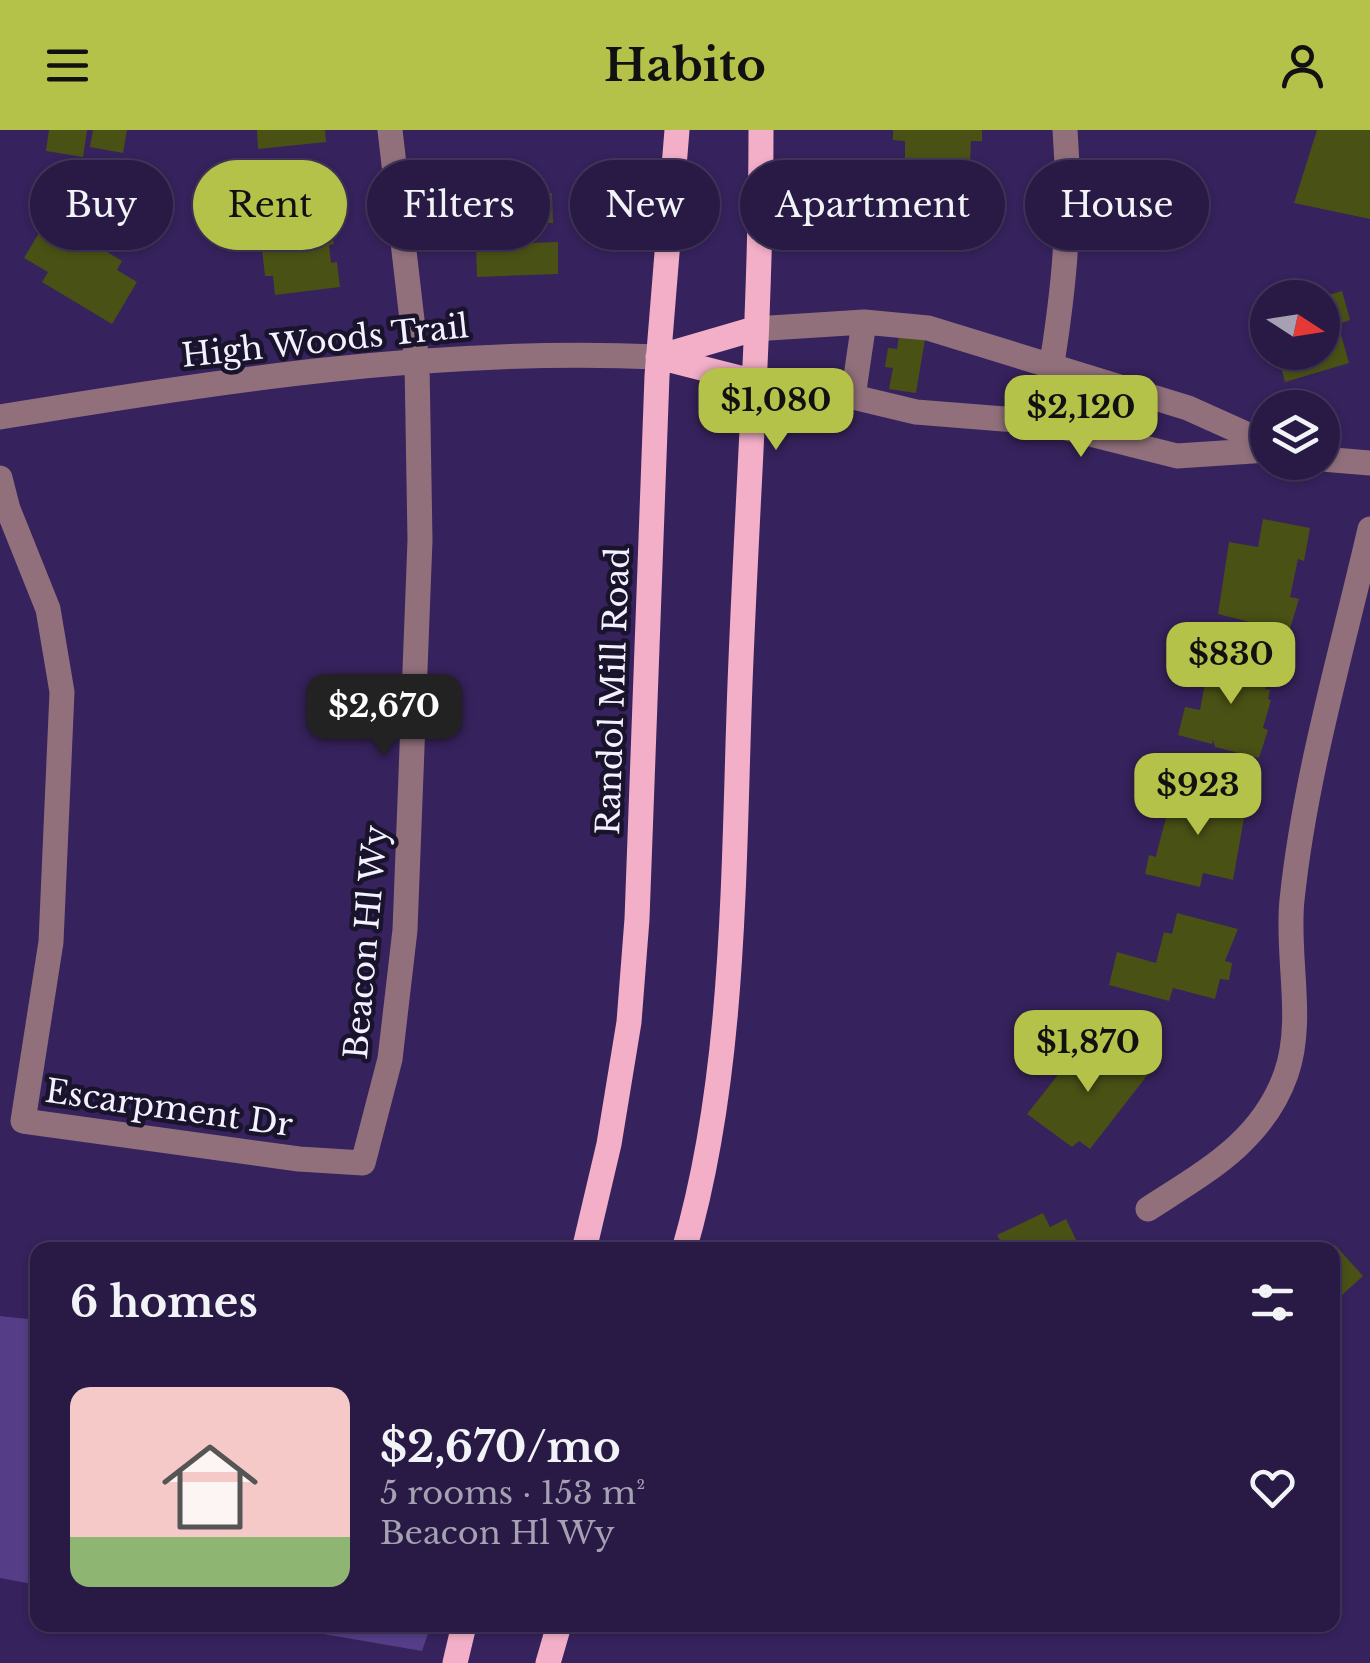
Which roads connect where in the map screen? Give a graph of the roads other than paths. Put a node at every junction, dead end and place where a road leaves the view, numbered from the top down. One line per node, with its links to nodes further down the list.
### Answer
1 (390, 130): 8 (street, Beacon Hl Wy)
2 (677, 130): 7 (main road, Randol Mill Road)
3 (761, 130): 6 (main road)
4 (1065, 130): 9 (street)
5 (864, 322): 6 (street); 9 (street); 11 (street)
6 (754, 329): 7 (main road); 10 (main road)
7 (658, 358): 8 (street, High Woods Trail); 10 (main road); 22 (main road, Randol Mill Road)
8 (417, 363): 12 (street, High Woods Trail); 20 (street, Beacon Hl Wy)
9 (1052, 368): 13 (street); 14 (street)
10 (752, 381): 11 (street); 23 (main road)
11 (854, 397): 13 (street)
12 (0, 417)
13 (1042, 422): 15 (street)
14 (1250, 438)
15 (1250, 449)
16 (1340, 460): 17 (street)
17 (1370, 463)
18 (0, 478): 20 (street, Escarpment Dr)
19 (1370, 529): 21 (street)
20 (363, 1163)
21 (1148, 1209)
22 (586, 1242)
23 (686, 1242)
24 (462, 1632): 26 (main road)
25 (557, 1632): 27 (main road)
26 (455, 1663)
27 (548, 1663)

